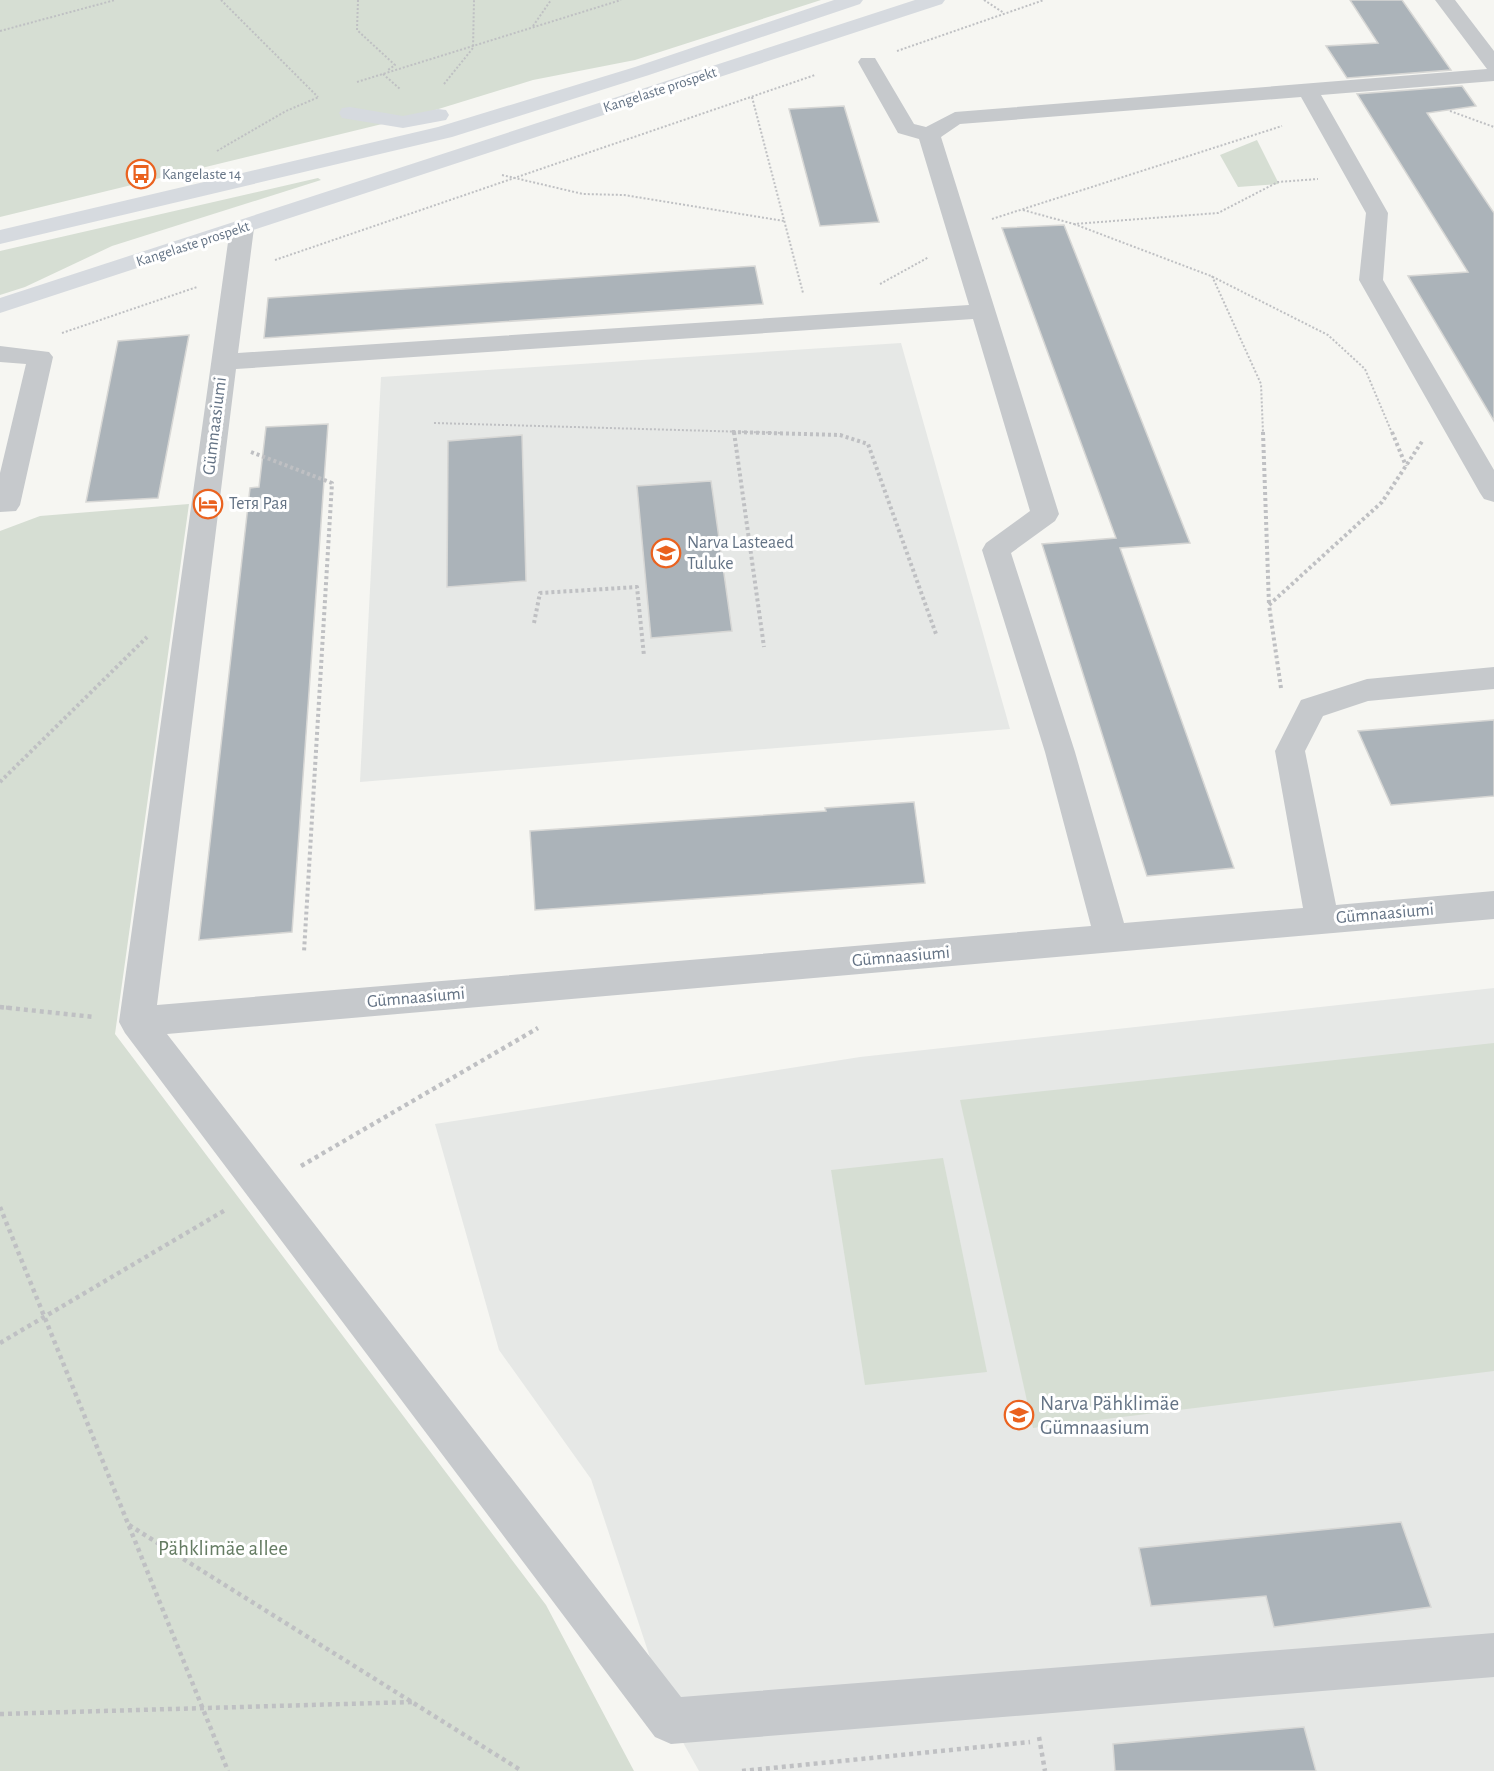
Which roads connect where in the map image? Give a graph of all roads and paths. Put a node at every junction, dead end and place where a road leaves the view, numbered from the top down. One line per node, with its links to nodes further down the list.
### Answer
1 (115, 0): 14 (path)
2 (221, 0): 26 (path)
3 (358, 0): 19 (path)
4 (474, 0): 15 (path)
5 (551, 0): 13 (path)
6 (621, 0): 13 (path)
7 (853, 0): 18 (main road, Kangelaste prospekt)
8 (935, 0): 36 (main road, Kangelaste prospekt)
9 (984, 0): 12 (path)
10 (1044, 0): 12 (path)
11 (1445, 0): 17 (street)
12 (1005, 14): 16 (path)
13 (532, 27): 15 (path)
14 (0, 31)
15 (473, 48): 19 (path); 22 (path)
16 (868, 62): 27 (path); 31 (street)
17 (1494, 65)
18 (642, 71): 30 (main road); 32 (main road, Kangelaste prospekt)
19 (382, 73): 21 (path); 25 (path)
20 (1494, 75): 23 (street)
21 (354, 83)
22 (443, 85)
23 (1307, 89): 29 (street); 31 (street)
24 (327, 93): 26 (path)
25 (405, 93)
26 (318, 97): 33 (path)
27 (752, 97): 28 (path); 35 (path); 38 (path)
28 (718, 102)
29 (1322, 112): 34 (street); 37 (path)
30 (350, 113)
31 (929, 135): 41 (street)
32 (373, 150): 36 (main road); 42 (main road, Kangelaste prospekt)
33 (216, 152)
34 (1357, 176): 39 (path); 52 (street)
35 (514, 178): 38 (path); 43 (path)
36 (386, 180): 40 (main road, Kangelaste prospekt)
37 (1021, 209): 39 (path); 41 (path)
38 (784, 221): 48 (path)
39 (1074, 224): 44 (path)
40 (242, 228): 43 (street, Gümnaasiumi); 46 (main road, Kangelaste prospekt)
41 (960, 229): 45 (path); 47 (street)
42 (0, 237)
43 (236, 274): 49 (path); 51 (street, Gümnaasiumi)
44 (1211, 276): 56 (path); 60 (path)
45 (873, 288)
46 (0, 306)
47 (984, 311): 48 (street); 70 (street)
48 (811, 322): 51 (street)
49 (57, 334)
50 (0, 354): 58 (street)
51 (224, 362): 55 (street, Gümnaasiumi)
52 (1445, 408): 56 (path); 57 (street)
53 (434, 423): 54 (path)
54 (734, 432): 62 (path); 63 (path)
55 (214, 438): 59 (street, Gümnaasiumi); 71 (path)
56 (1406, 466): 60 (path)
57 (1494, 493)
58 (6, 505)
59 (193, 592): 67 (path); 73 (street, Gümnaasiumi)
60 (1269, 605): 66 (path)
61 (534, 623): 64 (path)
62 (936, 634)
63 (764, 647)
64 (644, 656)
65 (1494, 678): 66 (street)
66 (1290, 751): 69 (street)
67 (0, 782)
68 (1494, 905): 69 (street, Gümnaasiumi)
69 (1322, 920): 70 (street, Gümnaasiumi)
70 (1112, 939): 73 (street, Gümnaasiumi)
71 (304, 952)
72 (0, 1007): 73 (path)
73 (136, 1022): 76 (street)
74 (0, 1207): 75 (path)
75 (128, 1524): 77 (path); 78 (path)
76 (1494, 1655)
77 (413, 1702): 78 (path); 81 (path)
78 (203, 1709): 79 (path); 80 (path)
79 (0, 1714)
80 (228, 1771)
81 (522, 1771)

